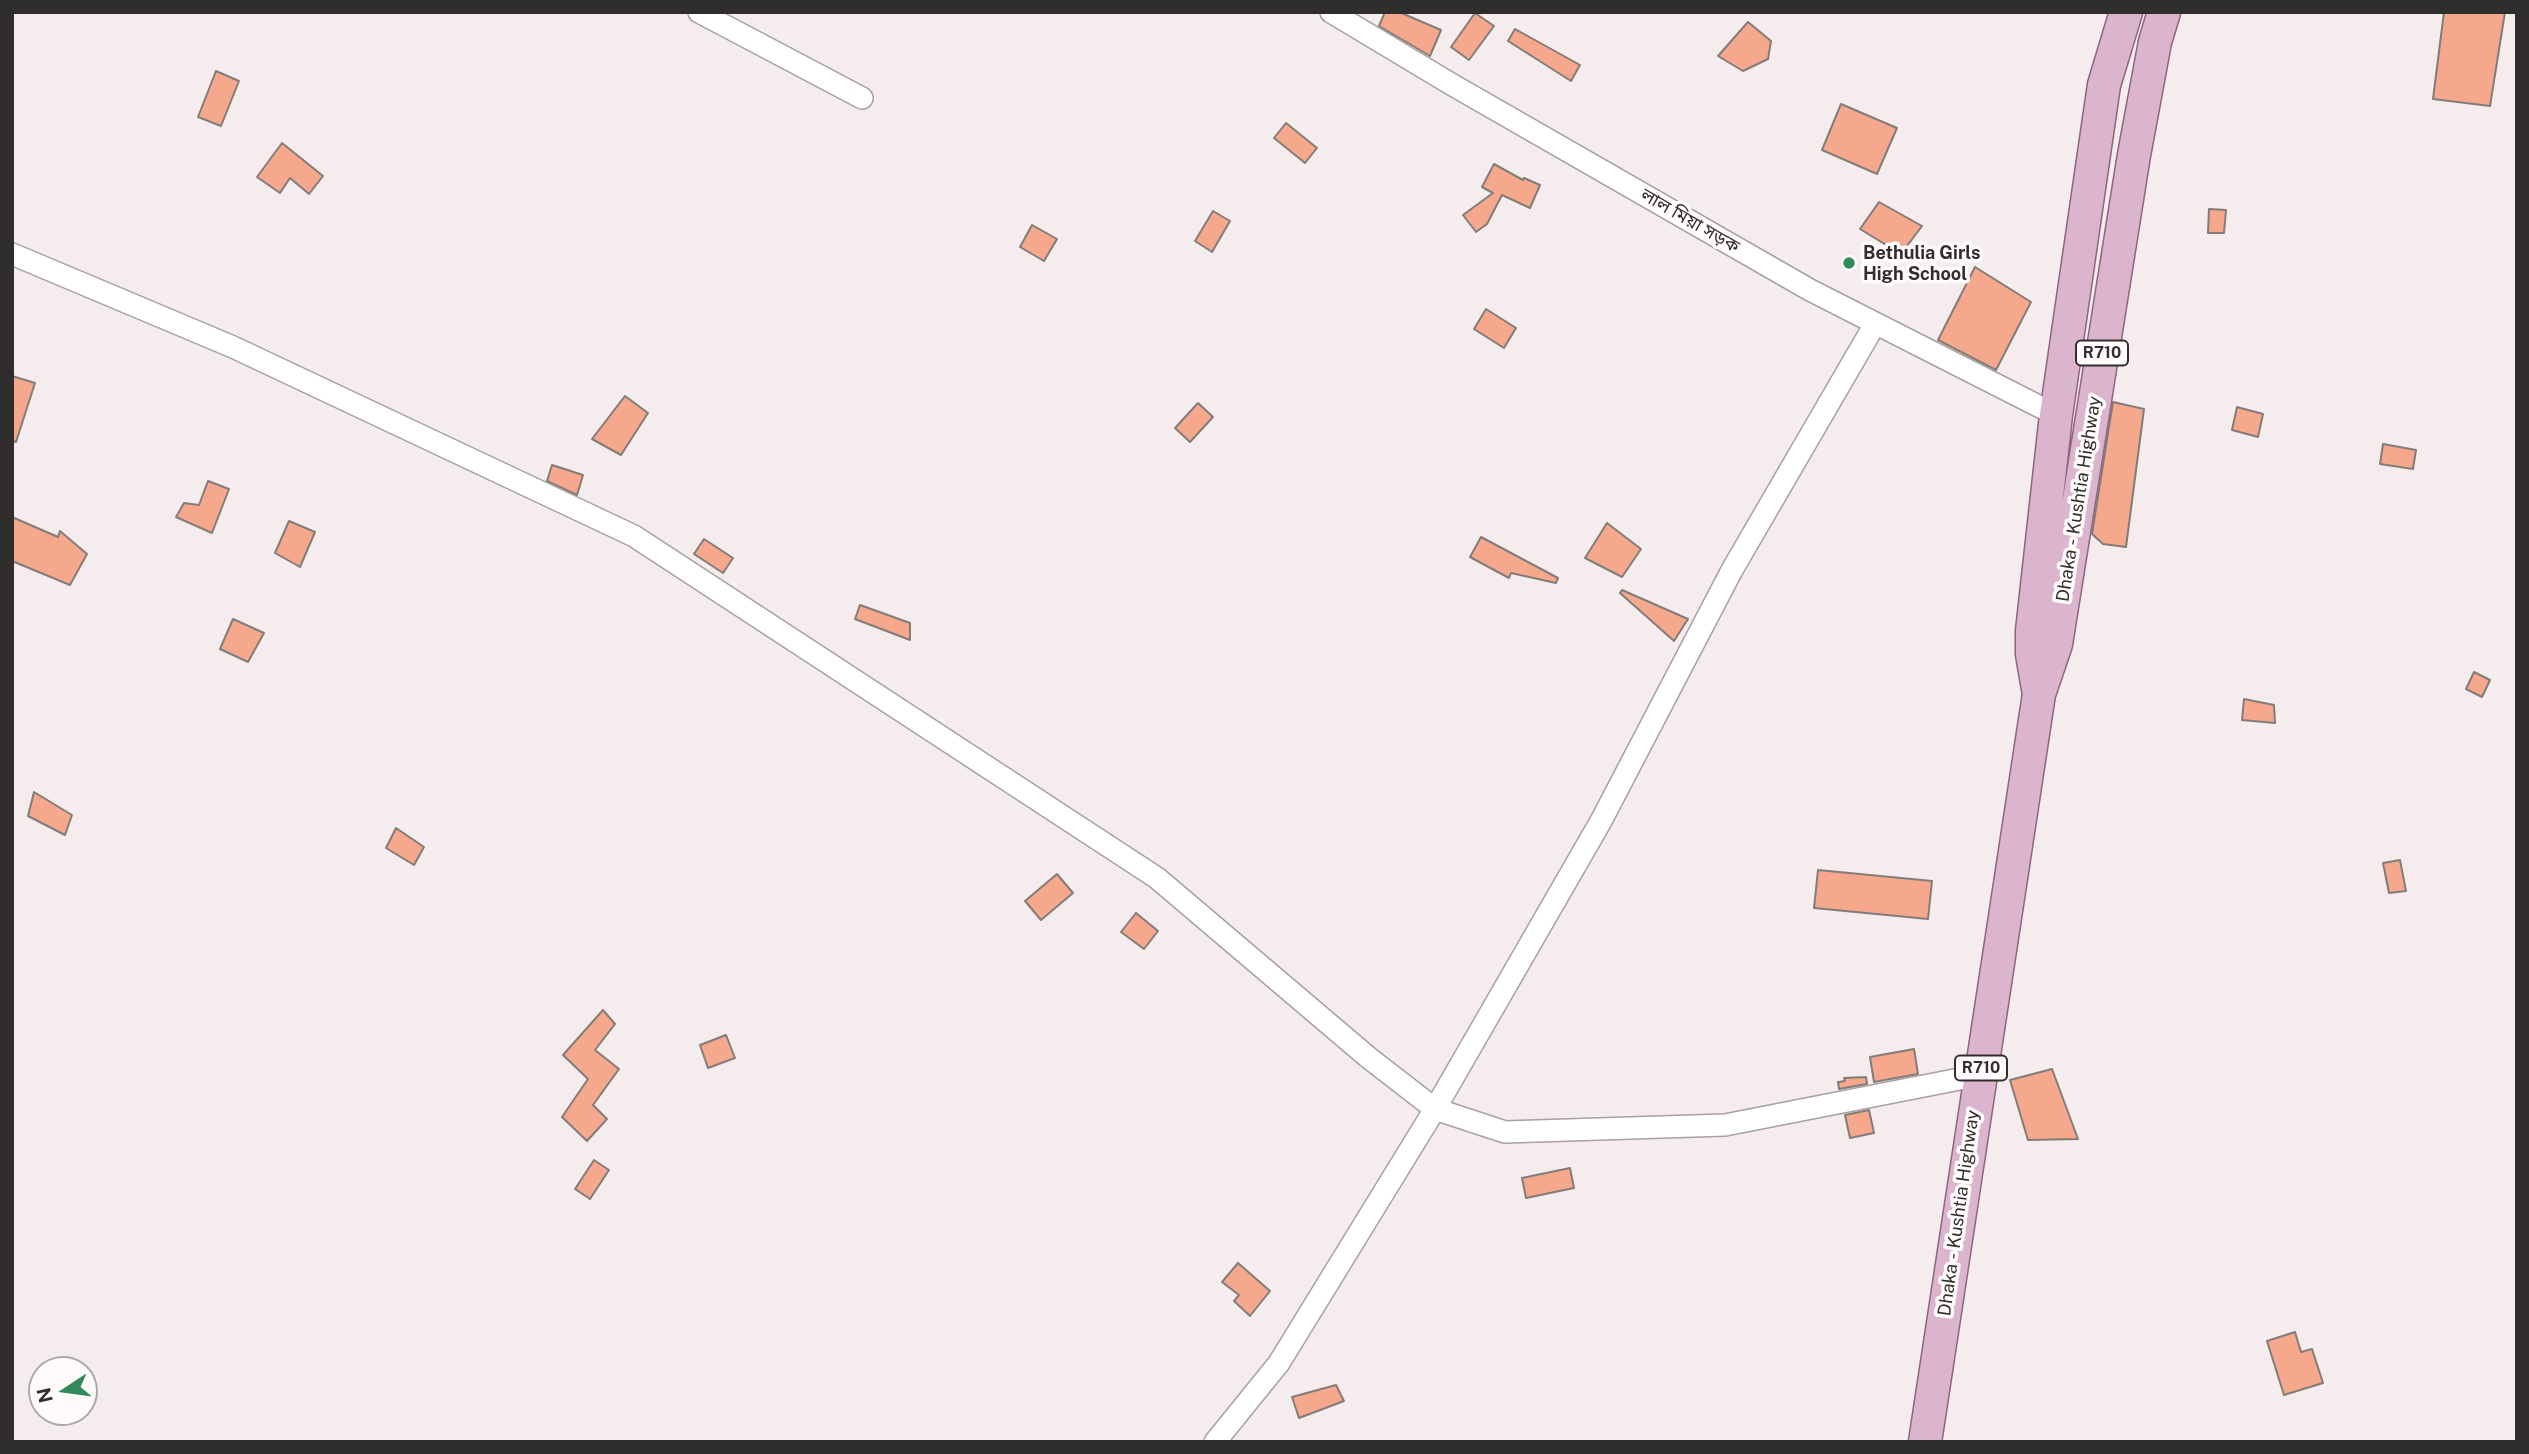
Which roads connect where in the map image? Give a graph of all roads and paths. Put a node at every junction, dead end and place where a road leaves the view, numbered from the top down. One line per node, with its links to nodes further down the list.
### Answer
1 (699, 12): 5 (street)
2 (1331, 12): 7 (street, লাল মিয়া সড়ক)
3 (2126, 12): 8 (main road, Dhaka - Kushtia Highway / R710)
4 (2164, 12): 9 (main road, Dhaka - Kushtia Highway / R710)
5 (862, 98)
6 (12, 254): 11 (street)
7 (1875, 324): 8 (street, লাল মিয়া সড়ক); 11 (street)
8 (2056, 415): 9 (main road, Dhaka - Kushtia Highway / R710)
9 (2039, 694): 10 (main road, Dhaka - Kushtia Highway / R710)
10 (1980, 1076): 11 (street); 13 (main road, Dhaka - Kushtia Highway / R710)
11 (1435, 1109): 12 (street)
12 (1215, 1442)
13 (1925, 1442)

